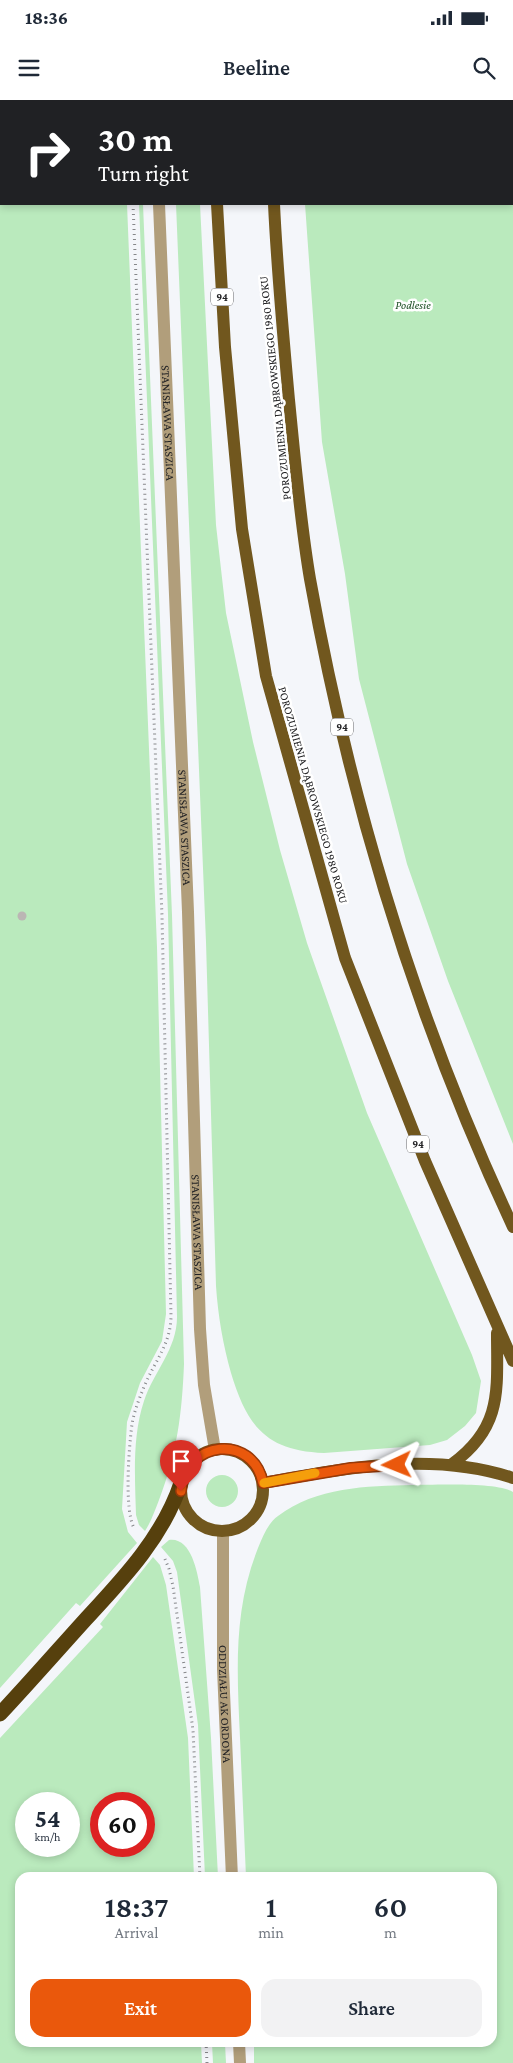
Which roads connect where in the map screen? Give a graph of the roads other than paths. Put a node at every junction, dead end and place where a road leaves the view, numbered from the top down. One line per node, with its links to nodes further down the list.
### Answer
1 (159, 205): 7 (street, STANISŁAWA STASZICA)
2 (217, 205): 5 (main road, POROZUMIENIA DĄBROWSKIEGO 1980 ROKU / 94)
3 (274, 205): 4 (main road, POROZUMIENIA DĄBROWSKIEGO 1980 ROKU / 94)
4 (513, 1227)
5 (498, 1328): 6 (main road, POROZUMIENIA DĄBROWSKIEGO 1980 ROKU / 94); 8 (main road)
6 (513, 1361)
7 (215, 1450): 10 (main road); 11 (main road)
8 (452, 1464): 9 (main road); 11 (main road)
9 (513, 1478)
10 (181, 1483): 12 (main road); 13 (highway)
11 (263, 1483): 12 (main road)
12 (223, 1532): 14 (street, ODDZIAŁU AK ORDONA)
13 (0, 1714)
14 (232, 1872)
15 (239, 2047): 16 (street)
16 (240, 2063)

